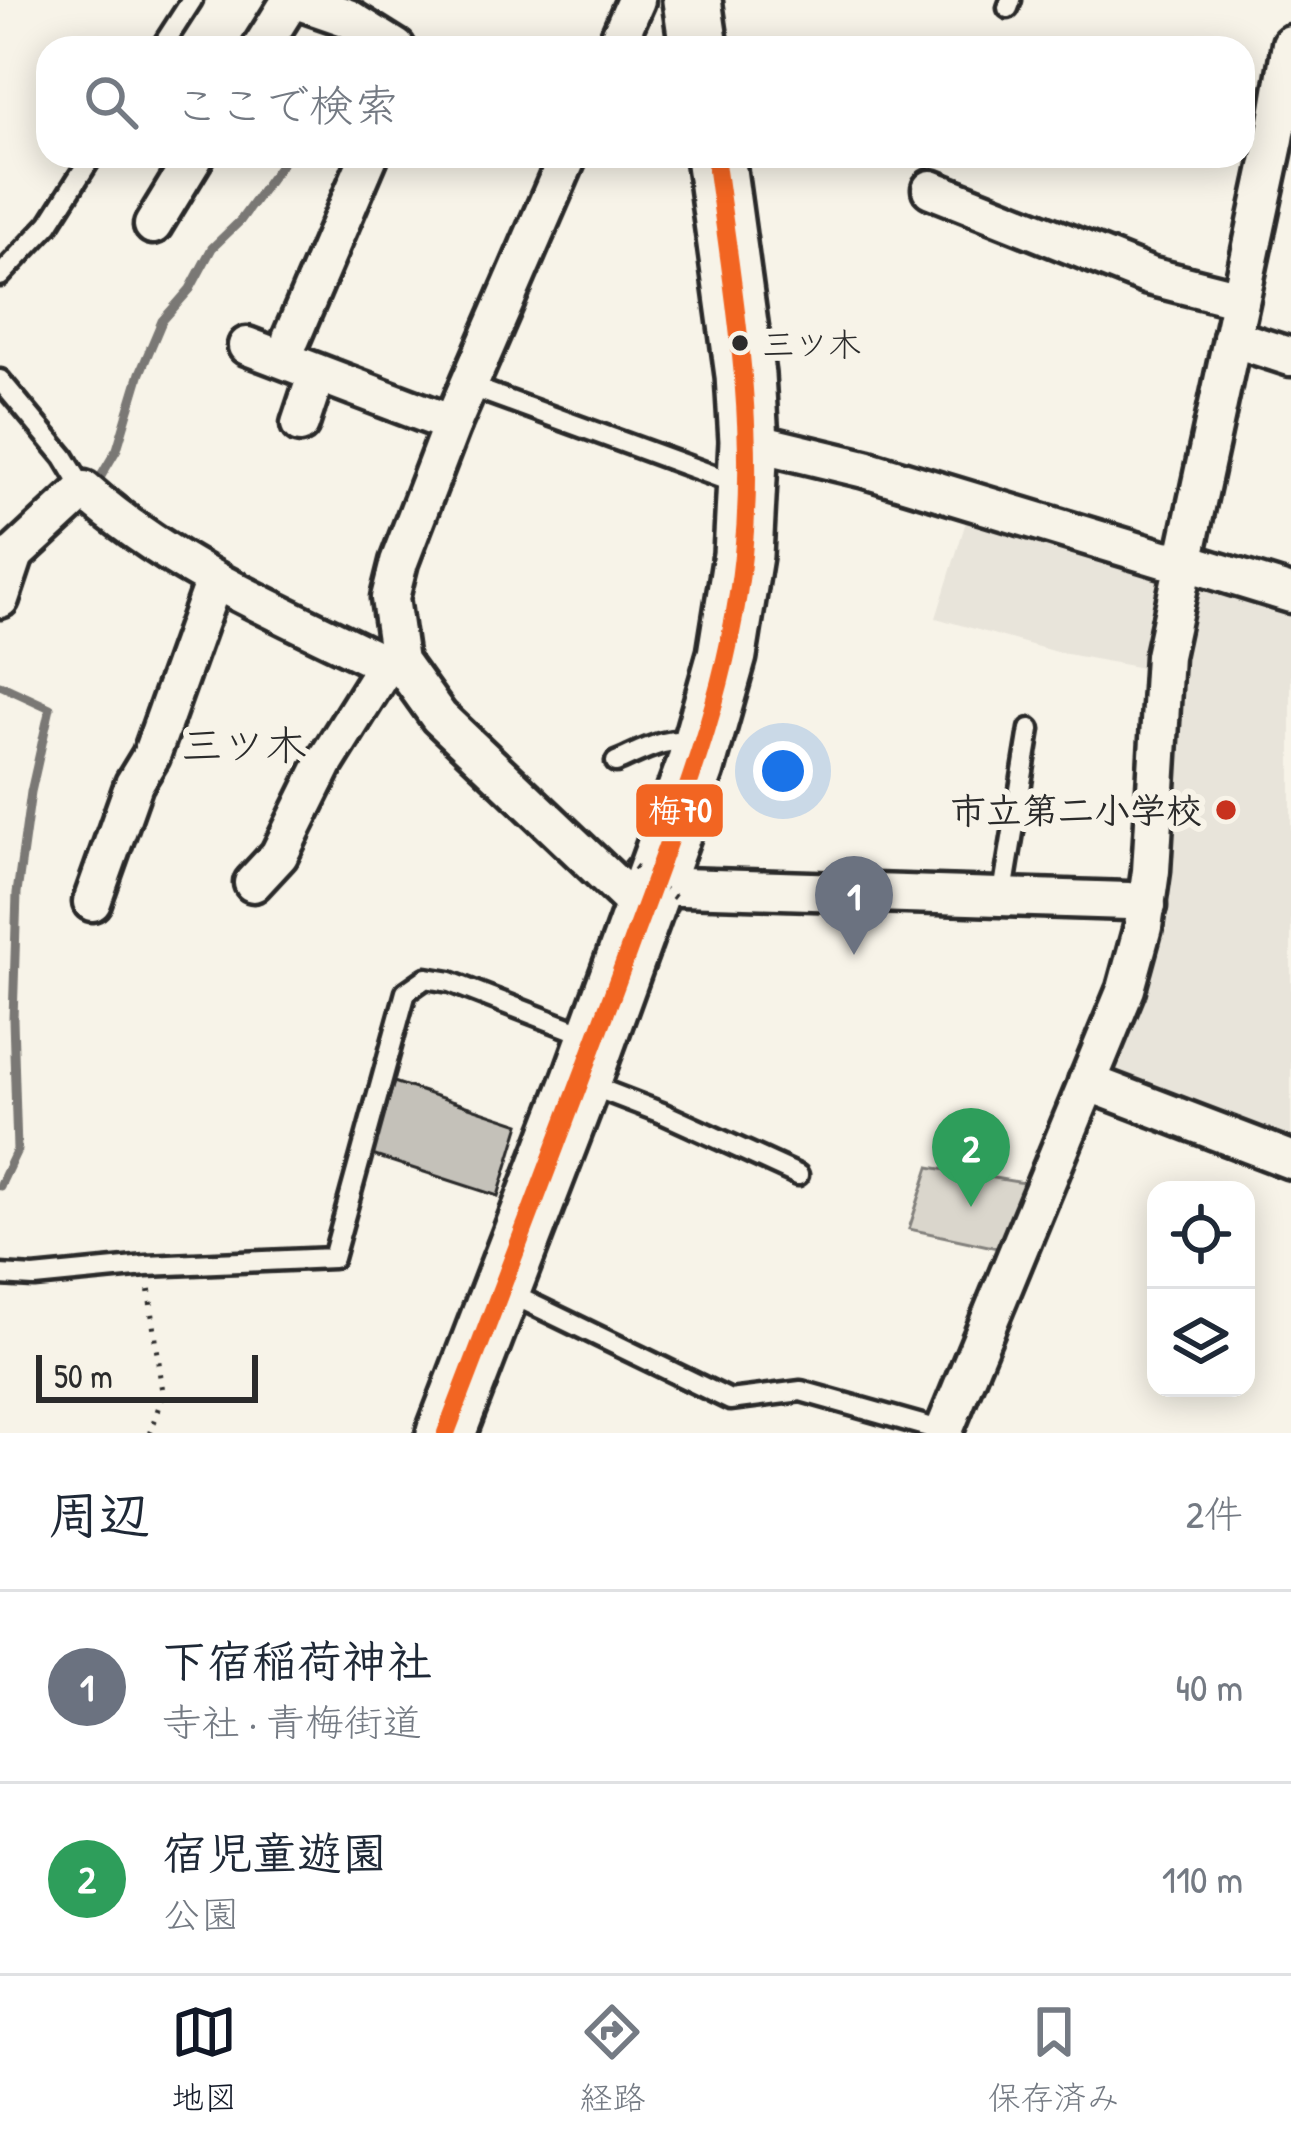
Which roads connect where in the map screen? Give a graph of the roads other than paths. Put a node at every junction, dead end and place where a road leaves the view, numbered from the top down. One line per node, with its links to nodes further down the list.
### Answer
1 (192, 0): 6 (lane)
2 (293, 0): 5 (street); 7 (street)
3 (636, 0): 9 (street)
4 (692, 0): 10 (main road)
5 (350, 9): 8 (street)
6 (169, 36)
7 (269, 36)
8 (382, 36)
9 (620, 36)
10 (697, 36)
11 (1291, 44): 12 (street)
12 (1283, 141): 21 (street)
13 (84, 168): 20 (lane)
14 (188, 168): 19 (street)
15 (364, 168): 23 (street)
16 (563, 168): 28 (street)
17 (717, 168): 31 (main road)
18 (931, 189): 21 (street)
19 (152, 225)
20 (0, 276)
21 (1240, 299): 22 (street)
22 (1232, 338): 25 (street); 34 (street)
23 (291, 340)
24 (247, 346): 26 (street)
25 (1291, 356)
26 (317, 373): 29 (street); 30 (street)
27 (0, 380): 32 (lane)
28 (469, 386): 30 (street); 31 (lane)
29 (300, 424)
30 (452, 424): 38 (street)
31 (748, 464): 34 (street); 40 (main road)
32 (84, 490): 33 (street); 35 (street)
33 (8, 558): 37 (street)
34 (1183, 561): 36 (street); 46 (street)
35 (214, 580): 38 (street); 45 (street)
36 (1291, 594)
37 (0, 599)
38 (393, 663): 42 (street); 43 (street)
39 (1030, 729): 44 (lane)
40 (702, 745): 41 (lane); 43 (main road)
41 (616, 762)
42 (253, 883)
43 (649, 889): 44 (street); 47 (main road)
44 (1002, 899): 46 (street)
45 (92, 902)
46 (1147, 906): 48 (street)
47 (588, 1060): 50 (lane); 51 (lane); 52 (main road)
48 (1087, 1082): 49 (street); 53 (street)
49 (1291, 1160)
50 (798, 1175)
51 (0, 1275)
52 (502, 1289): 53 (lane); 54 (main road)
53 (944, 1432)
54 (446, 1433)

